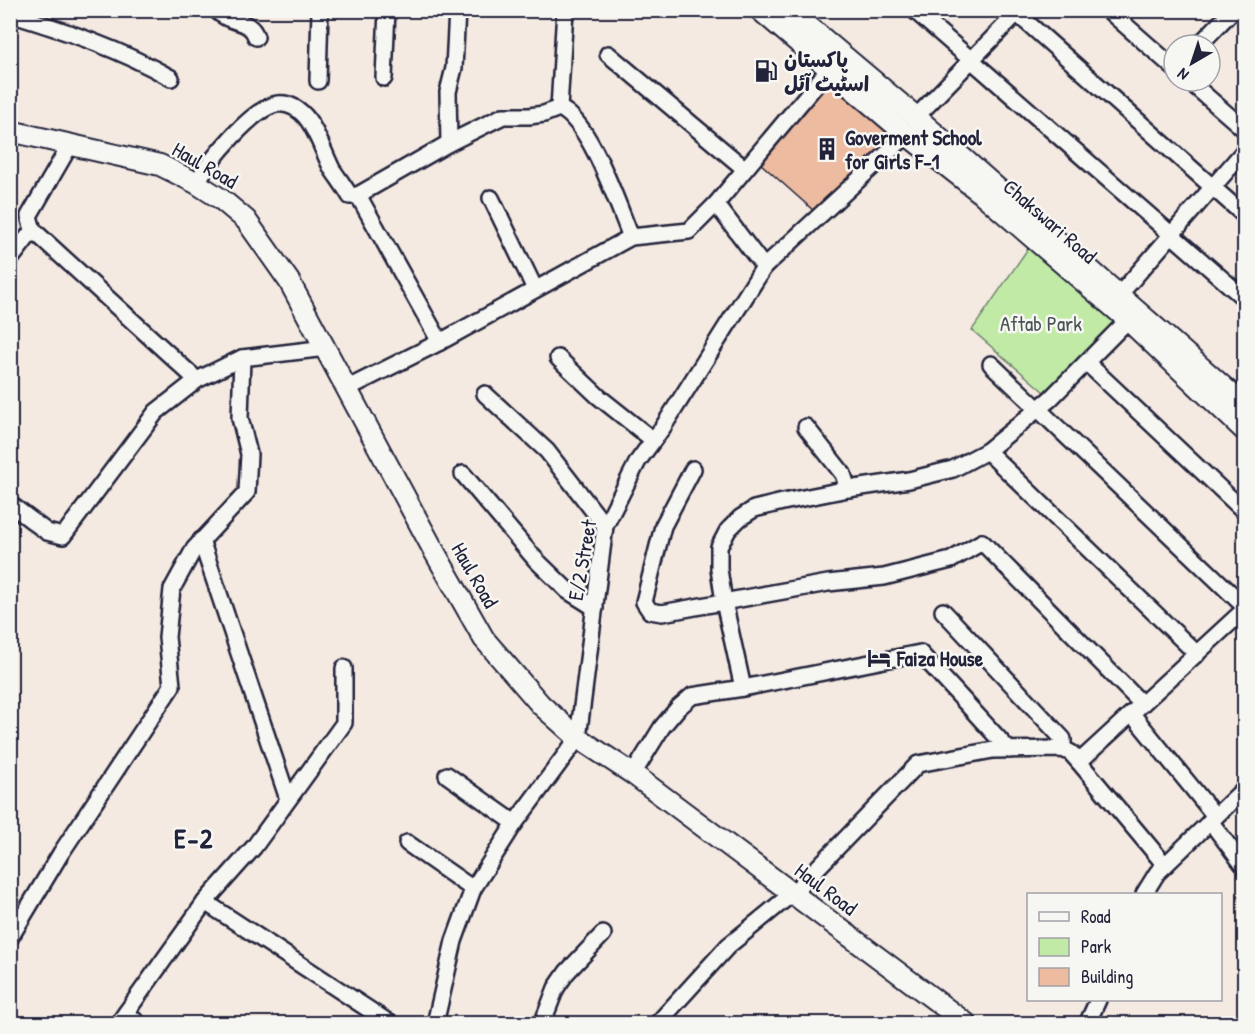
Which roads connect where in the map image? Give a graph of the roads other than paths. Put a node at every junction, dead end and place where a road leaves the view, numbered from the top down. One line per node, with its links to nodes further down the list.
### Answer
1 (216, 10): 14 (street)
2 (320, 10): 21 (street)
3 (387, 10): 20 (street)
4 (457, 10): 28 (street)
5 (566, 10): 23 (street)
6 (760, 10): 18 (main road, Chakswari Road)
7 (789, 10): 24 (main road, Chakswari Road)
8 (914, 10): 17 (street)
9 (1108, 10): 16 (street)
10 (1233, 10): 13 (street)
11 (1017, 12): 17 (street); 33 (street)
12 (10, 14): 19 (street)
13 (1211, 33)
14 (256, 37)
15 (608, 54): 31 (street)
16 (1162, 57)
17 (972, 60): 24 (street); 39 (street)
18 (829, 69): 27 (main road, Chakswari Road); 31 (street)
19 (171, 78)
20 (384, 78)
21 (318, 81)
22 (1203, 93): 25 (street)
23 (559, 108): 28 (street); 40 (street)
24 (916, 117): 44 (main road, Chakswari Road)
25 (1245, 129)
26 (10, 131): 29 (main road, Haul Road)
27 (907, 135): 42 (street, E/2 Street); 46 (main road, Chakswari Road)
28 (449, 143): 34 (street)
29 (70, 145): 32 (main road, Haul Road); 38 (street)
30 (1245, 151): 33 (street)
31 (745, 169): 36 (street)
32 (196, 183): 34 (street); 48 (main road, Haul Road)
33 (1213, 187): 37 (street); 39 (street)
34 (358, 195): 47 (street)
35 (491, 198): 43 (street)
36 (716, 204): 40 (street); 42 (street)
37 (1245, 215)
38 (33, 230): 41 (street); 53 (street)
39 (1172, 235): 44 (street); 45 (street)
40 (631, 237): 43 (street)
41 (10, 261)
42 (764, 267): 60 (street, E/2 Street)
43 (535, 290): 47 (street)
44 (1120, 294): 56 (main road, Chakswari Road)
45 (1245, 298)
46 (1128, 320): 51 (street); 59 (main road, Chakswari Road)
47 (440, 342): 54 (street)
48 (326, 348): 49 (street); 54 (main road, Haul Road)
49 (242, 358): 53 (street); 68 (street)
50 (558, 358): 60 (street)
51 (1087, 363): 57 (street); 66 (street)
52 (991, 364): 57 (street)
53 (197, 380): 65 (street)
54 (348, 388): 77 (main road, Haul Road)
55 (485, 394): 67 (street)
56 (1245, 405)
57 (1039, 408): 61 (street); 71 (street)
58 (806, 427): 64 (street)
59 (1245, 430)
60 (653, 440): 67 (street, E/2 Street)
61 (987, 451): 64 (street); 73 (street)
62 (693, 469): 69 (street)
63 (464, 474): 70 (street)
64 (848, 489): 69 (street)
65 (10, 504)
66 (1245, 511)
67 (605, 526): 70 (street, E/2 Street)
68 (201, 540): 84 (street); 95 (street)
69 (724, 602): 75 (street); 76 (street)
70 (595, 608): 77 (street, E/2 Street)
71 (1245, 608): 73 (street)
72 (943, 611): 78 (street)
73 (1197, 654): 76 (street)
74 (344, 668): 84 (street)
75 (744, 687): 79 (street); 81 (street)
76 (1137, 709): 80 (street); 85 (street)
77 (579, 738): 81 (main road, Haul Road); 86 (street, E/2 Street)
78 (1063, 749): 79 (street); 80 (street)
79 (1009, 750): 92 (street)
80 (1079, 762): 88 (street)
81 (633, 774): 92 (main road, Haul Road)
82 (447, 775): 86 (street)
83 (1245, 789): 85 (street)
84 (288, 800): 93 (street)
85 (1213, 819): 88 (street); 89 (street)
86 (515, 823): 90 (street, E/2 Street)
87 (407, 843): 90 (street)
88 (1165, 865): 91 (street)
89 (1245, 866)
90 (473, 889): 100 (street, E/2 Street)
91 (1145, 893)
92 (792, 894): 102 (street); 103 (main road, Haul Road)
93 (205, 902): 97 (street); 99 (street)
94 (603, 934): 101 (street)
95 (10, 938)
96 (1097, 1001): 104 (street)
97 (122, 1018): 98 (street)
98 (139, 1023)
99 (391, 1023)
100 (435, 1023)
101 (542, 1023)
102 (657, 1023)
103 (967, 1023)
104 (1087, 1023)

